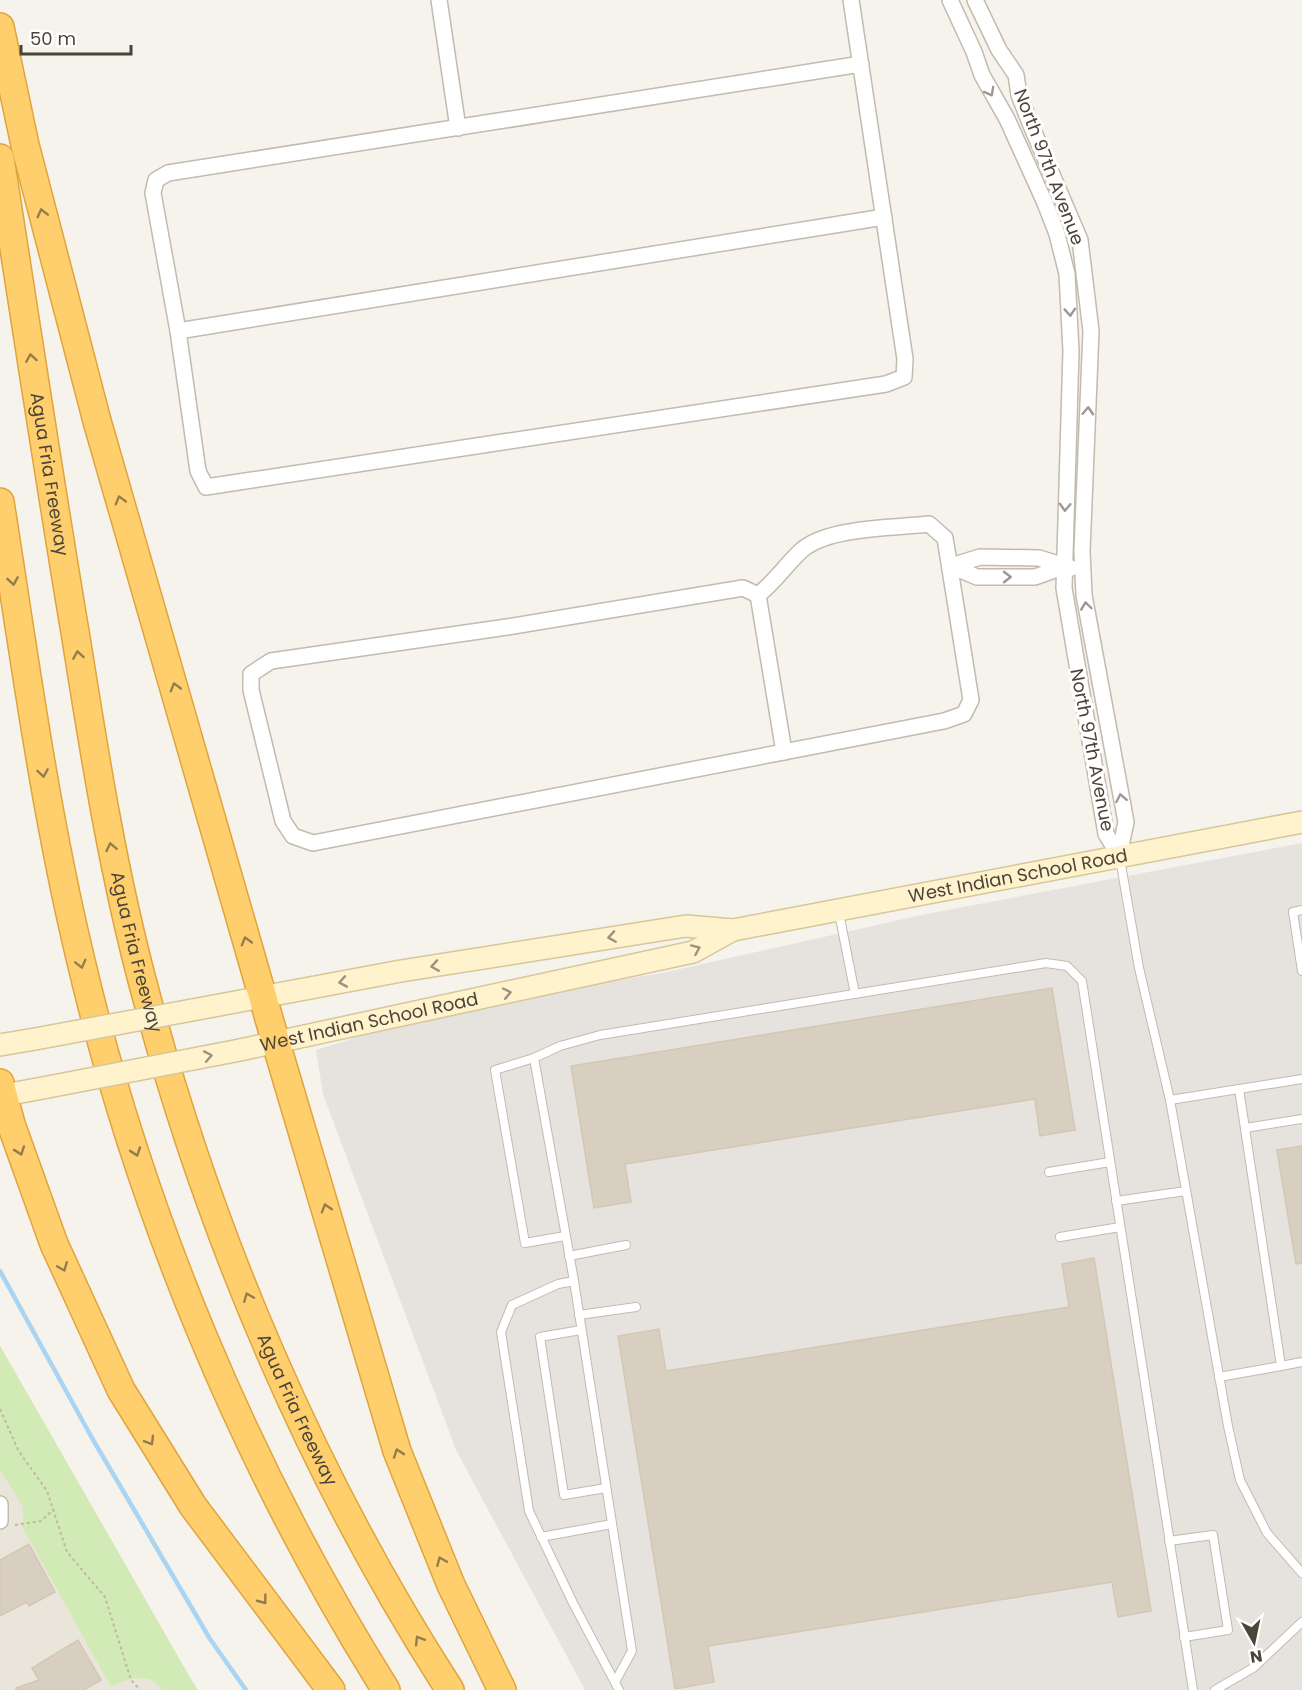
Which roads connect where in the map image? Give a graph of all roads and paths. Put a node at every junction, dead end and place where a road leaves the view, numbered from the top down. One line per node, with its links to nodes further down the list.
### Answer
1 (439, 0): 9 (street)
2 (851, 0): 7 (street)
3 (950, 0): 8 (street, North 97th Avenue)
4 (975, 0): 6 (street, North 97th Avenue)
5 (0, 27): 28 (highway, one-way to 5)
6 (999, 50): 8 (street); 13 (street, North 97th Avenue)
7 (861, 64): 9 (street); 11 (street)
8 (979, 66): 12 (street, North 97th Avenue, one-way to 12)
9 (458, 128): 14 (street)
10 (0, 158): 69 (highway, Agua Fria Freeway, one-way to 10)
11 (884, 218): 14 (street); 14 (street)
12 (1067, 274): 13 (street); 17 (street, North 97th Avenue, one-way to 17)
13 (1085, 276): 18 (street, North 97th Avenue, one-way to 13)
14 (178, 332)
15 (0, 502): 68 (highway, one-way to 68)
16 (951, 566): 17 (street); 19 (street); 20 (street)
17 (1063, 567): 18 (street); 22 (street, North 97th Avenue)
18 (1083, 569): 22 (street, North 97th Avenue, one-way to 18)
19 (758, 595): 20 (street); 20 (street)
20 (784, 752)
21 (1302, 822): 22 (main road, West Indian School Road)
22 (1119, 855): 23 (main road, West Indian School Road); 35 (lane)
23 (838, 910): 25 (main road, West Indian School Road); 27 (lane)
24 (1302, 910): 26 (lane)
25 (733, 930): 28 (main road, West Indian School Road, one-way to 28); 29 (main road, West Indian School Road, one-way to 25)
26 (1302, 971)
27 (855, 994): 31 (lane); 38 (lane)
28 (262, 997): 29 (highway); 30 (main road, West Indian School Road, bridge)
29 (276, 1043): 34 (main road, West Indian School Road, one-way to 29, bridge); 70 (highway, one-way to 29)
30 (0, 1045)
31 (534, 1058): 43 (lane); 43 (lane)
32 (1302, 1079): 33 (lane)
33 (1239, 1089): 35 (lane); 37 (lane)
34 (1, 1091): 67 (highway, one-way to 67)
35 (1170, 1100): 40 (lane)
36 (1302, 1119): 37 (lane)
37 (1245, 1128): 52 (lane)
38 (1110, 1162): 39 (lane); 41 (lane)
39 (1049, 1172)
40 (1186, 1191): 41 (lane); 53 (lane)
41 (1116, 1201): 42 (lane)
42 (1120, 1227): 44 (lane); 61 (lane)
43 (566, 1236): 46 (lane)
44 (1060, 1238)
45 (626, 1245): 46 (lane)
46 (569, 1256): 47 (lane)
47 (574, 1281): 49 (lane); 60 (lane)
48 (636, 1307): 49 (lane)
49 (579, 1315): 50 (lane)
50 (581, 1330): 55 (lane); 55 (lane)
51 (1302, 1362): 52 (lane)
52 (1281, 1366): 53 (lane)
53 (1219, 1377): 62 (lane)
54 (0, 1409): 57 (path)
55 (606, 1488): 59 (lane)
56 (0, 1504): 58 (street)
57 (54, 1509): 58 (path); 66 (path)
58 (4, 1523)
59 (612, 1524): 60 (lane); 65 (lane)
60 (541, 1537): 65 (lane)
61 (1169, 1541): 64 (lane); 64 (lane)
62 (1302, 1574)
63 (1302, 1622): 73 (lane)
64 (1184, 1637): 72 (lane)
65 (615, 1682): 71 (lane)
66 (140, 1690)
67 (331, 1690)
68 (386, 1690)
69 (450, 1690)
70 (502, 1690)
71 (619, 1690)
72 (1193, 1690)
73 (1215, 1690)

